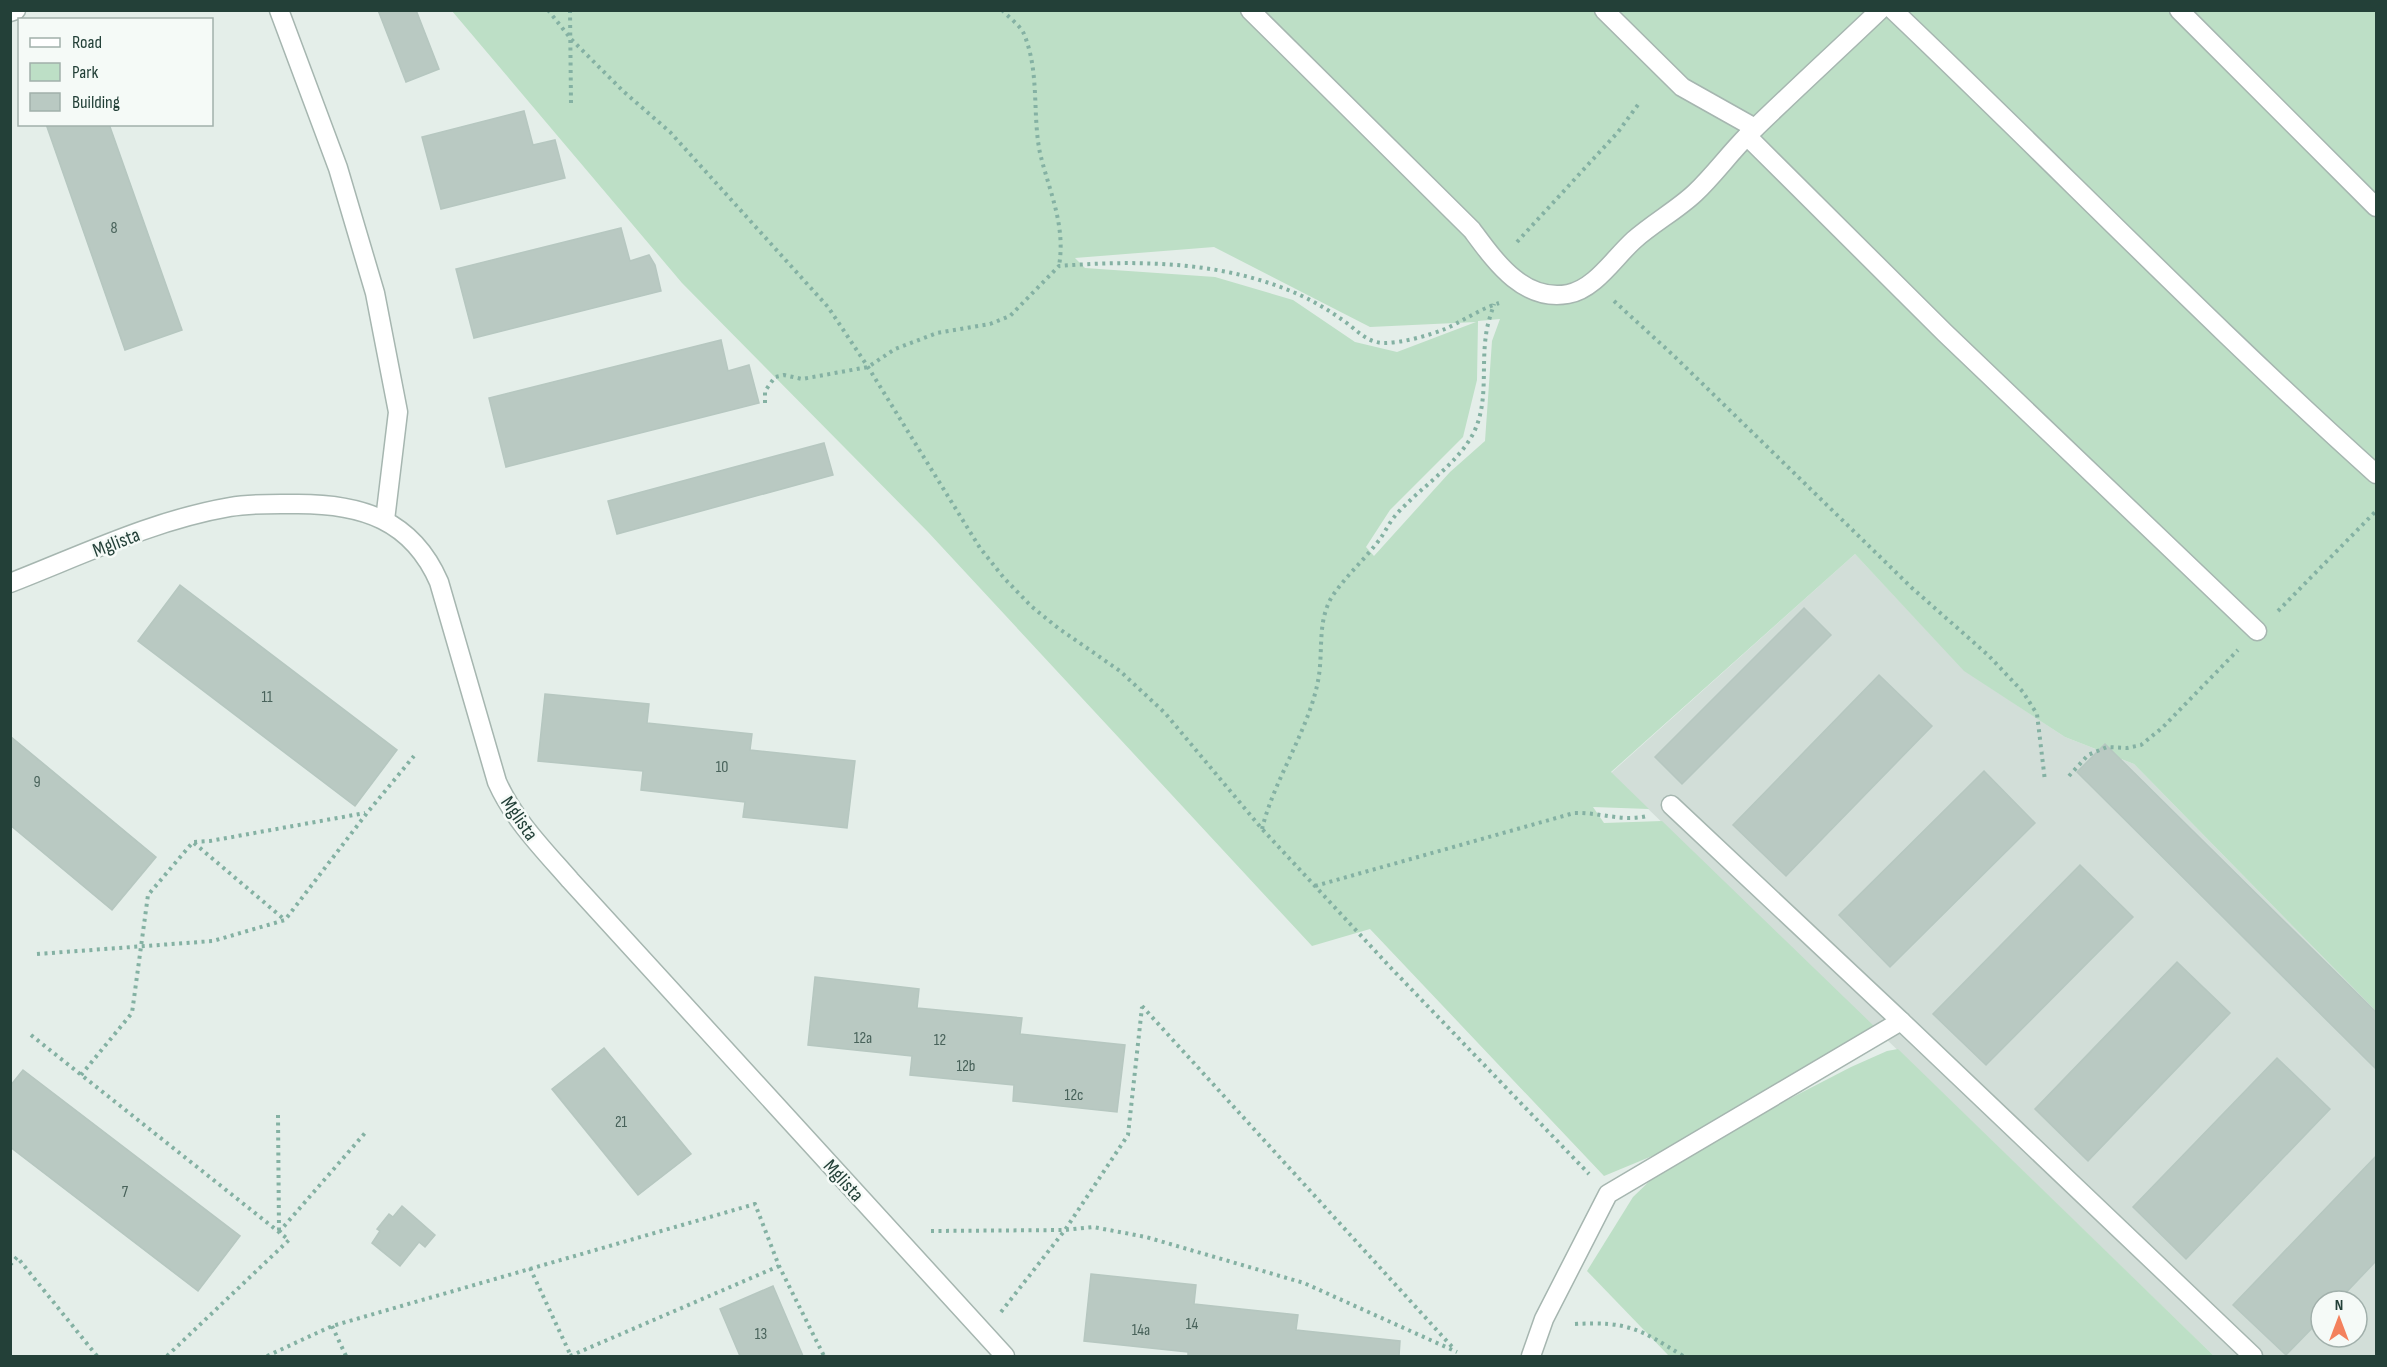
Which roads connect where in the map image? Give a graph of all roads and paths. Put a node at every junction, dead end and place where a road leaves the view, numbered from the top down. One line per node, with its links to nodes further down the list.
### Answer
1 (16, 10): 11 (street)
2 (279, 10): 25 (street)
3 (549, 10): 12 (path)
4 (570, 10): 12 (path)
5 (1002, 10): 17 (path)
6 (1250, 10): 18 (street)
7 (1604, 10): 15 (street)
8 (1881, 10): 15 (street)
9 (1893, 10): 23 (street)
10 (2179, 10): 16 (street)
11 (10, 12)
12 (571, 39): 14 (path); 21 (path)
13 (1640, 102): 18 (path)
14 (571, 104)
15 (1751, 132): 19 (street); 27 (street)
16 (2376, 207)
17 (1059, 266): 20 (path); 21 (path)
18 (1500, 268): 19 (street); 33 (path)
19 (1596, 279): 30 (path)
20 (1481, 310)
21 (868, 367): 22 (path); 33 (path)
22 (765, 403)
23 (2376, 474)
24 (2376, 512): 27 (path)
25 (385, 520): 26 (street, Mglista); 53 (street, Mglista)
26 (10, 583)
27 (2258, 631): 29 (path)
28 (414, 756): 32 (path)
29 (2069, 776)
30 (2045, 781)
31 (1672, 806): 35 (path); 39 (street)
32 (367, 813): 34 (path); 36 (path)
33 (1262, 830): 35 (path)
34 (193, 842): 36 (path); 37 (path)
35 (1315, 886): 44 (path)
36 (285, 920): 37 (path)
37 (141, 946): 38 (path); 41 (path)
38 (37, 954)
39 (1901, 1021): 44 (street); 63 (street)
40 (31, 1035): 41 (path)
41 (81, 1075): 46 (path)
42 (278, 1114): 46 (path)
43 (365, 1134): 46 (path)
44 (1608, 1194): 51 (street)
45 (1065, 1230): 45 (path); 47 (path); 53 (path)
46 (279, 1232): 55 (path)
47 (927, 1232)
48 (10, 1265): 54 (path)
49 (779, 1266): 50 (path); 58 (path); 59 (path)
50 (530, 1268): 52 (path); 58 (path)
51 (1544, 1319): 61 (street); 62 (path)
52 (332, 1326): 56 (path); 57 (path)
53 (985, 1335): 60 (street, Mglista)
54 (98, 1356)
55 (167, 1356)
56 (267, 1356)
57 (346, 1356)
58 (571, 1356)
59 (824, 1356)
60 (1005, 1356)
61 (1531, 1356)
62 (1683, 1356)
63 (2253, 1356)

